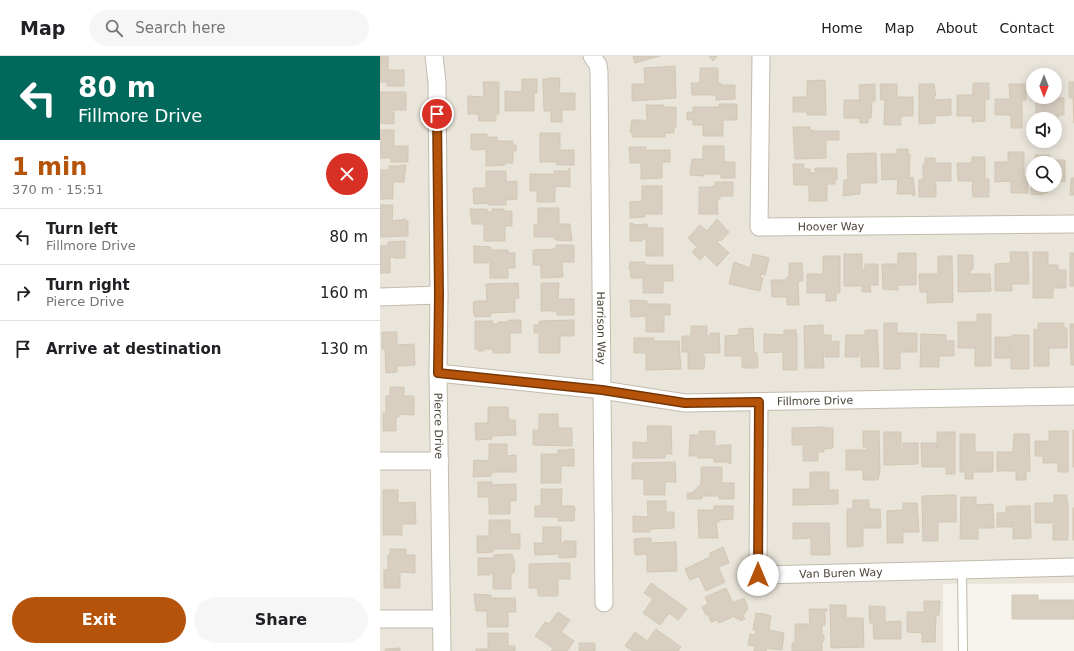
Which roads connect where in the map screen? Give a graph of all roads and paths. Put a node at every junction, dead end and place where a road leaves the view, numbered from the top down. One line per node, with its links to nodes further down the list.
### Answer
1 (434, 56): 5 (street, Pierce Drive)
2 (592, 56): 8 (street, Harrison Way)
3 (761, 56): 4 (street, Hoover Way)
4 (1074, 224)
5 (439, 295): 6 (street); 7 (street, Pierce Drive)
6 (380, 297)
7 (438, 373): 8 (street, Fillmore Drive); 12 (street, Pierce Drive)
8 (602, 390): 10 (street, Fillmore Drive); 15 (street, Harrison Way)
9 (1074, 396): 10 (street, Fillmore Drive)
10 (759, 402): 14 (street, Van Buren Way)
11 (380, 461): 12 (street)
12 (440, 461): 17 (street, Pierce Drive)
13 (1074, 567): 14 (street, Van Buren Way)
14 (962, 570): 19 (lane)
15 (604, 603)
16 (380, 619): 17 (street)
17 (442, 619): 18 (street, Pierce Drive)
18 (442, 651)
19 (963, 651)

